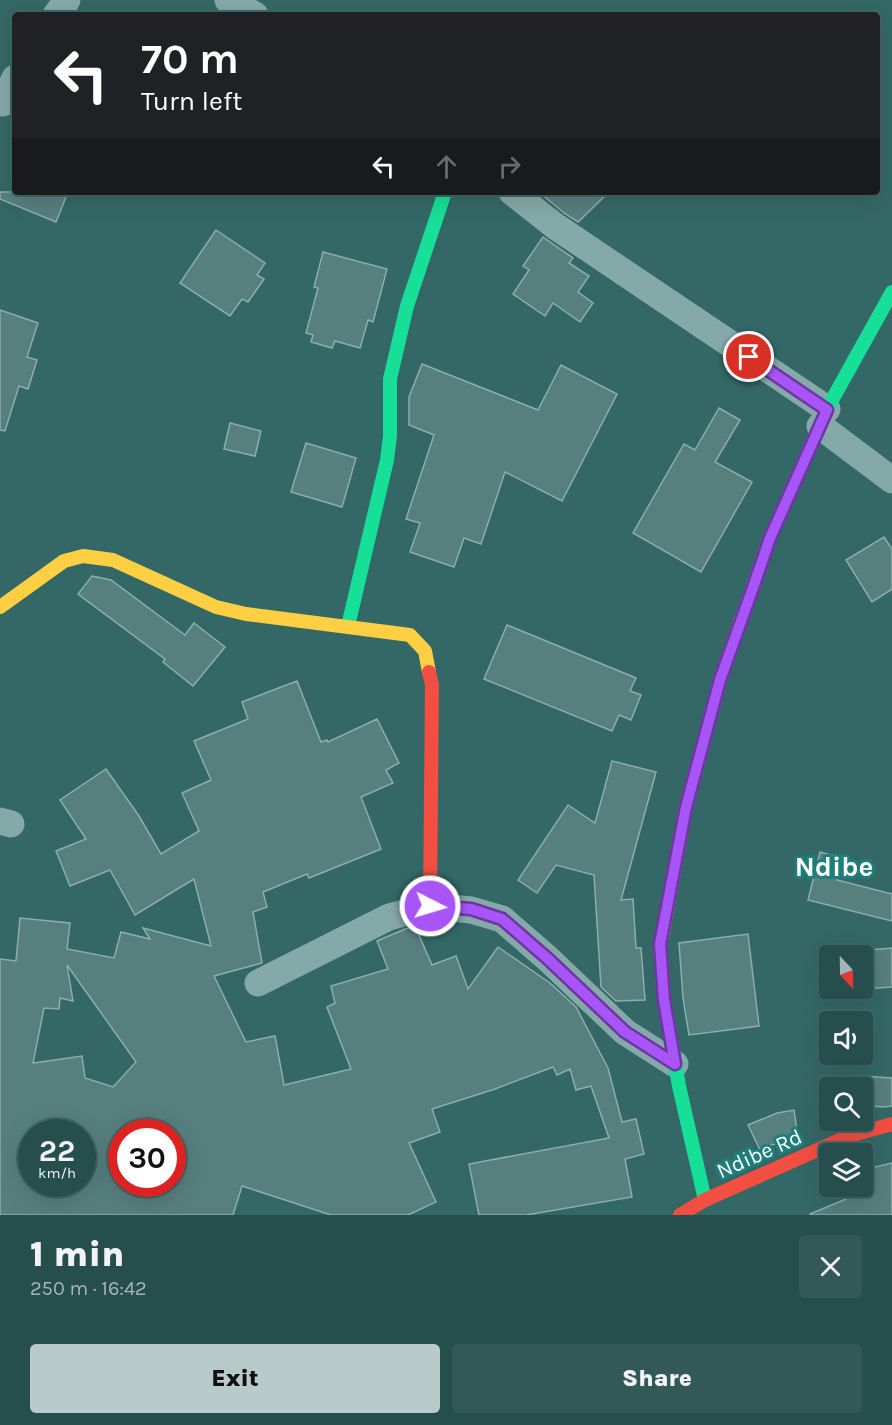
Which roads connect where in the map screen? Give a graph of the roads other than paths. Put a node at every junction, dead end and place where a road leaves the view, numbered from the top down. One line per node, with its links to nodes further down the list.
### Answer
1 (228, 0): 2 (street)
2 (250, 12)
3 (12, 84): 4 (street)
4 (3, 103)
5 (444, 195): 11 (street)
6 (516, 195): 8 (street)
7 (892, 292): 8 (street)
8 (823, 418): 9 (street); 14 (street)
9 (892, 480)
10 (0, 607): 11 (street)
11 (348, 626): 12 (street)
12 (430, 906): 13 (street); 14 (street)
13 (258, 983)
14 (675, 1064): 16 (street)
15 (892, 1124): 16 (street, Ndibe Rd)
16 (705, 1200): 17 (street, Ndibe Rd)
17 (680, 1215)

